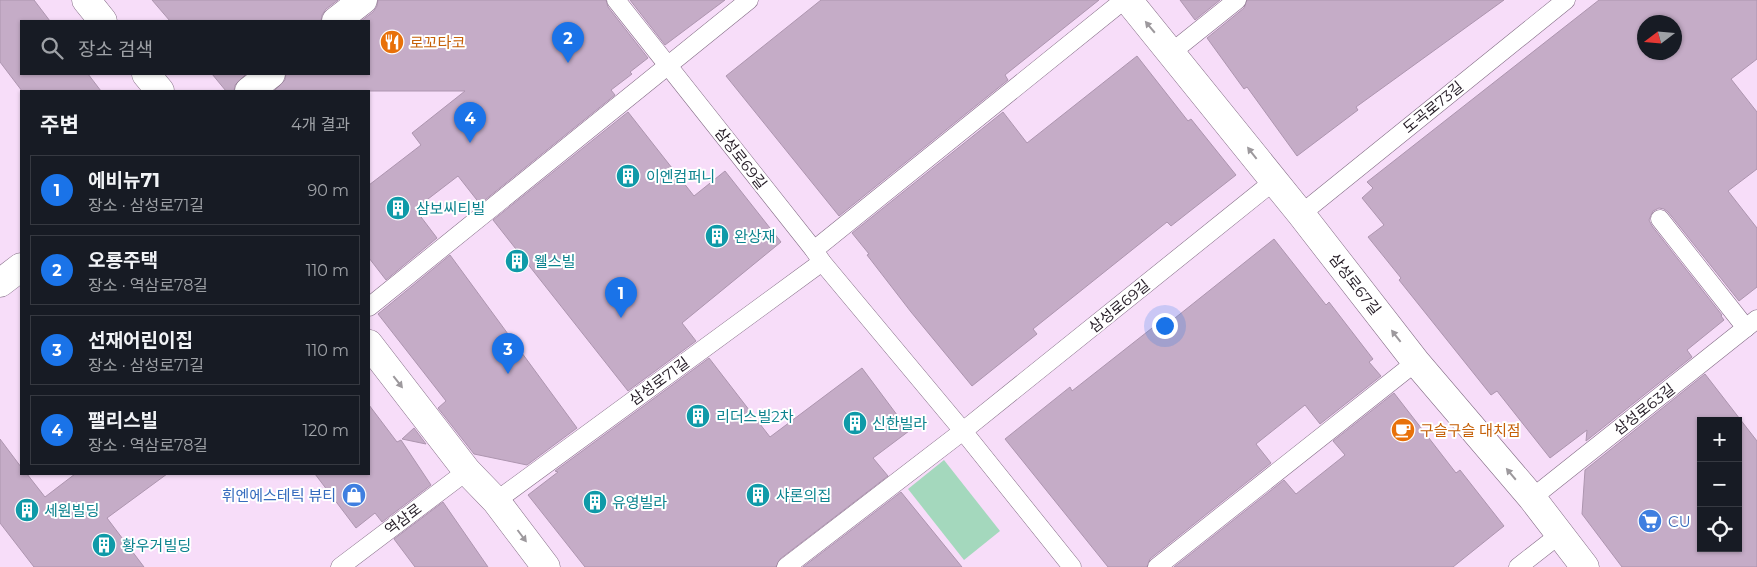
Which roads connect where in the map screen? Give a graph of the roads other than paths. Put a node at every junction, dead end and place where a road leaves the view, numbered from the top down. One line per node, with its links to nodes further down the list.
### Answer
1 (86, 0): 9 (street)
2 (363, 0): 10 (street)
3 (616, 0): 12 (lane, 삼성로69길)
4 (749, 0): 12 (lane)
5 (1124, 0): 20 (lane)
6 (1128, 0): 11 (street, 삼성로67길, one-way to 6)
7 (1236, 0): 11 (lane)
8 (1566, 0): 18 (lane, 도곡로73길)
9 (102, 20)
10 (337, 20)
11 (1172, 52): 17 (street, 삼성로67길, one-way to 11)
12 (669, 66): 20 (lane, 삼성로69길); 23 (lane)
13 (147, 75): 15 (street)
14 (270, 75): 16 (street)
15 (159, 90)
16 (250, 90)
17 (1274, 181): 18 (street, 삼성로67길); 27 (lane, 삼성로69길)
18 (1301, 214): 26 (street, 삼성로67길, one-way to 18)
19 (1660, 219): 24 (lane)
20 (818, 256): 27 (lane, 삼성로69길); 30 (lane, 삼성로71길)
21 (20, 268): 22 (street)
22 (0, 283)
23 (370, 306)
24 (1752, 324): 29 (lane, 삼성로63길)
25 (370, 345): 28 (street, one-way to 28)
26 (1416, 362): 29 (street, 삼성로67길, one-way to 26); 36 (lane)
27 (963, 431): 34 (lane); 35 (lane, 삼성로69길)
28 (467, 471): 30 (street); 32 (lane, 역삼로)
29 (1532, 498): 31 (street, 삼성로67길)
30 (496, 501): 33 (street, one-way to 33)
31 (1559, 535): 37 (lane); 38 (street, 삼성로67길)
32 (340, 567)
33 (546, 567)
34 (786, 567)
35 (1072, 567)
36 (1157, 567)
37 (1518, 567)
38 (1585, 567)

